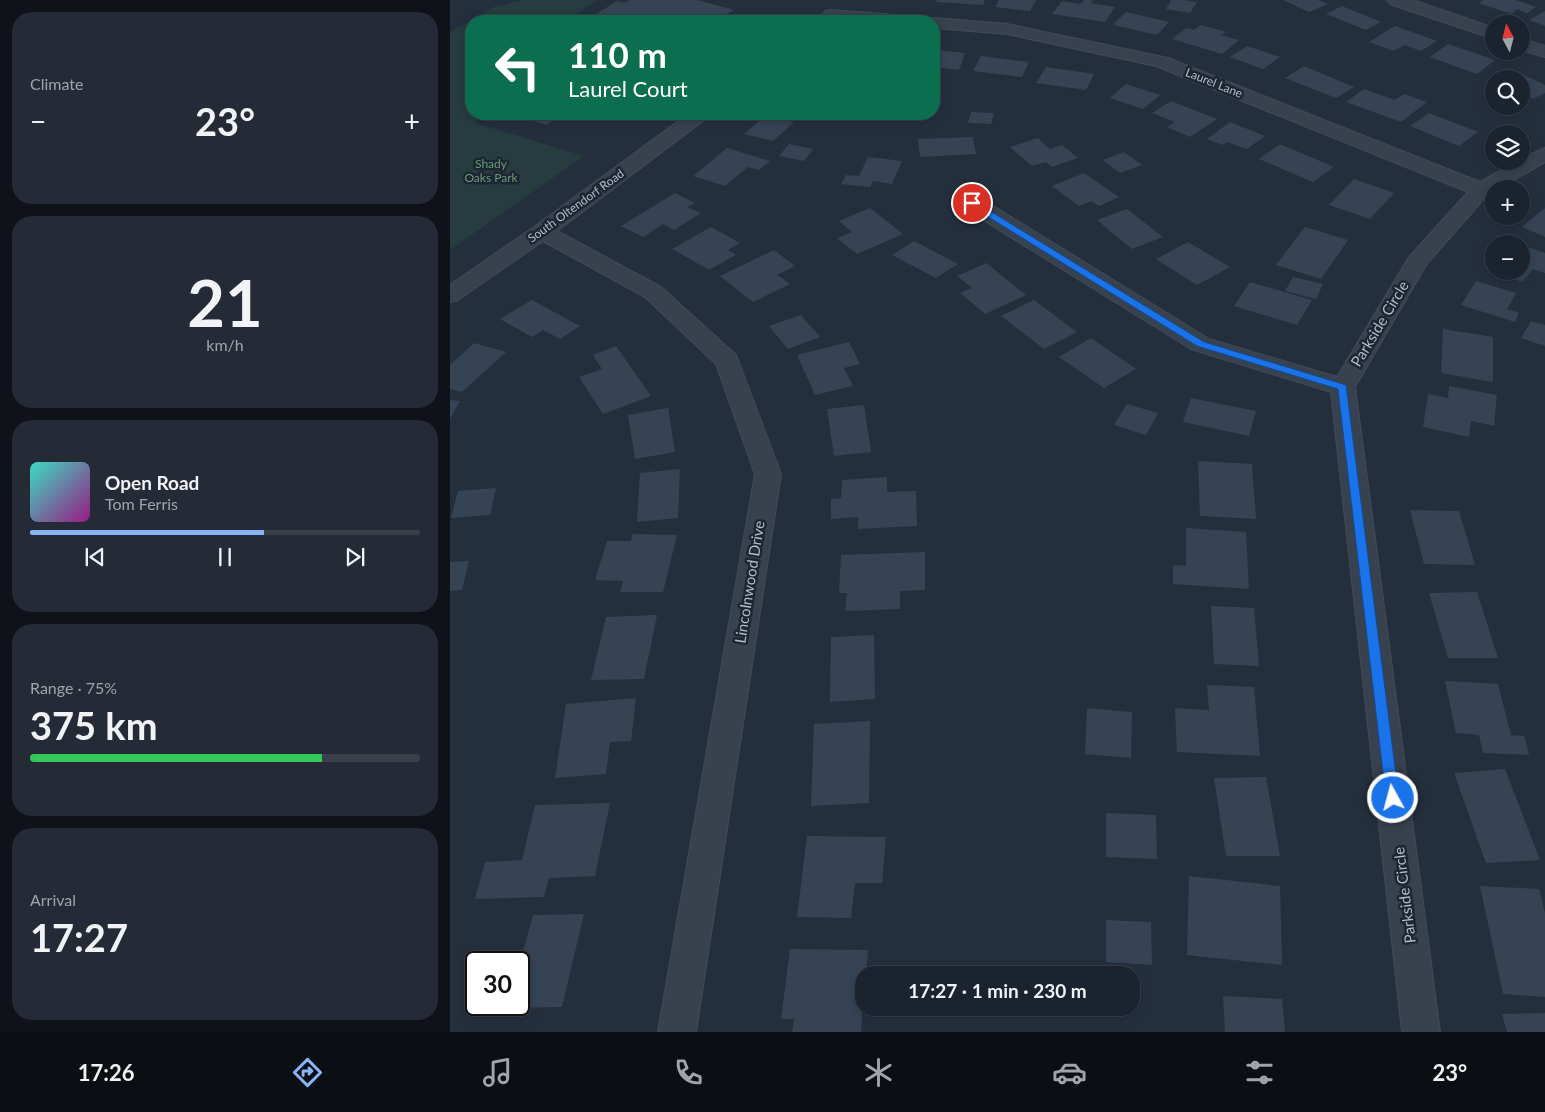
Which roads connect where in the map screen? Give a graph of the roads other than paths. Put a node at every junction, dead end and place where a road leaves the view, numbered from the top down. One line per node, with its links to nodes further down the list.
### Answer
1 (1396, 0): 5 (street)
2 (828, 12): 3 (street)
3 (855, 15)
4 (940, 24): 10 (street, Laurel Lane)
5 (1485, 31)
6 (1530, 47): 7 (street)
7 (1545, 52)
8 (692, 120): 12 (street, South Oltendorf Road)
9 (1545, 154): 10 (street, Parkside Circle)
10 (1481, 190): 14 (street, Parkside Circle)
11 (972, 203): 14 (street)
12 (542, 232): 13 (street, South Oltendorf Road); 15 (street, Lincolnwood Drive)
13 (450, 295)
14 (1343, 387): 16 (street, Parkside Circle)
15 (676, 1032)
16 (1421, 1032)

